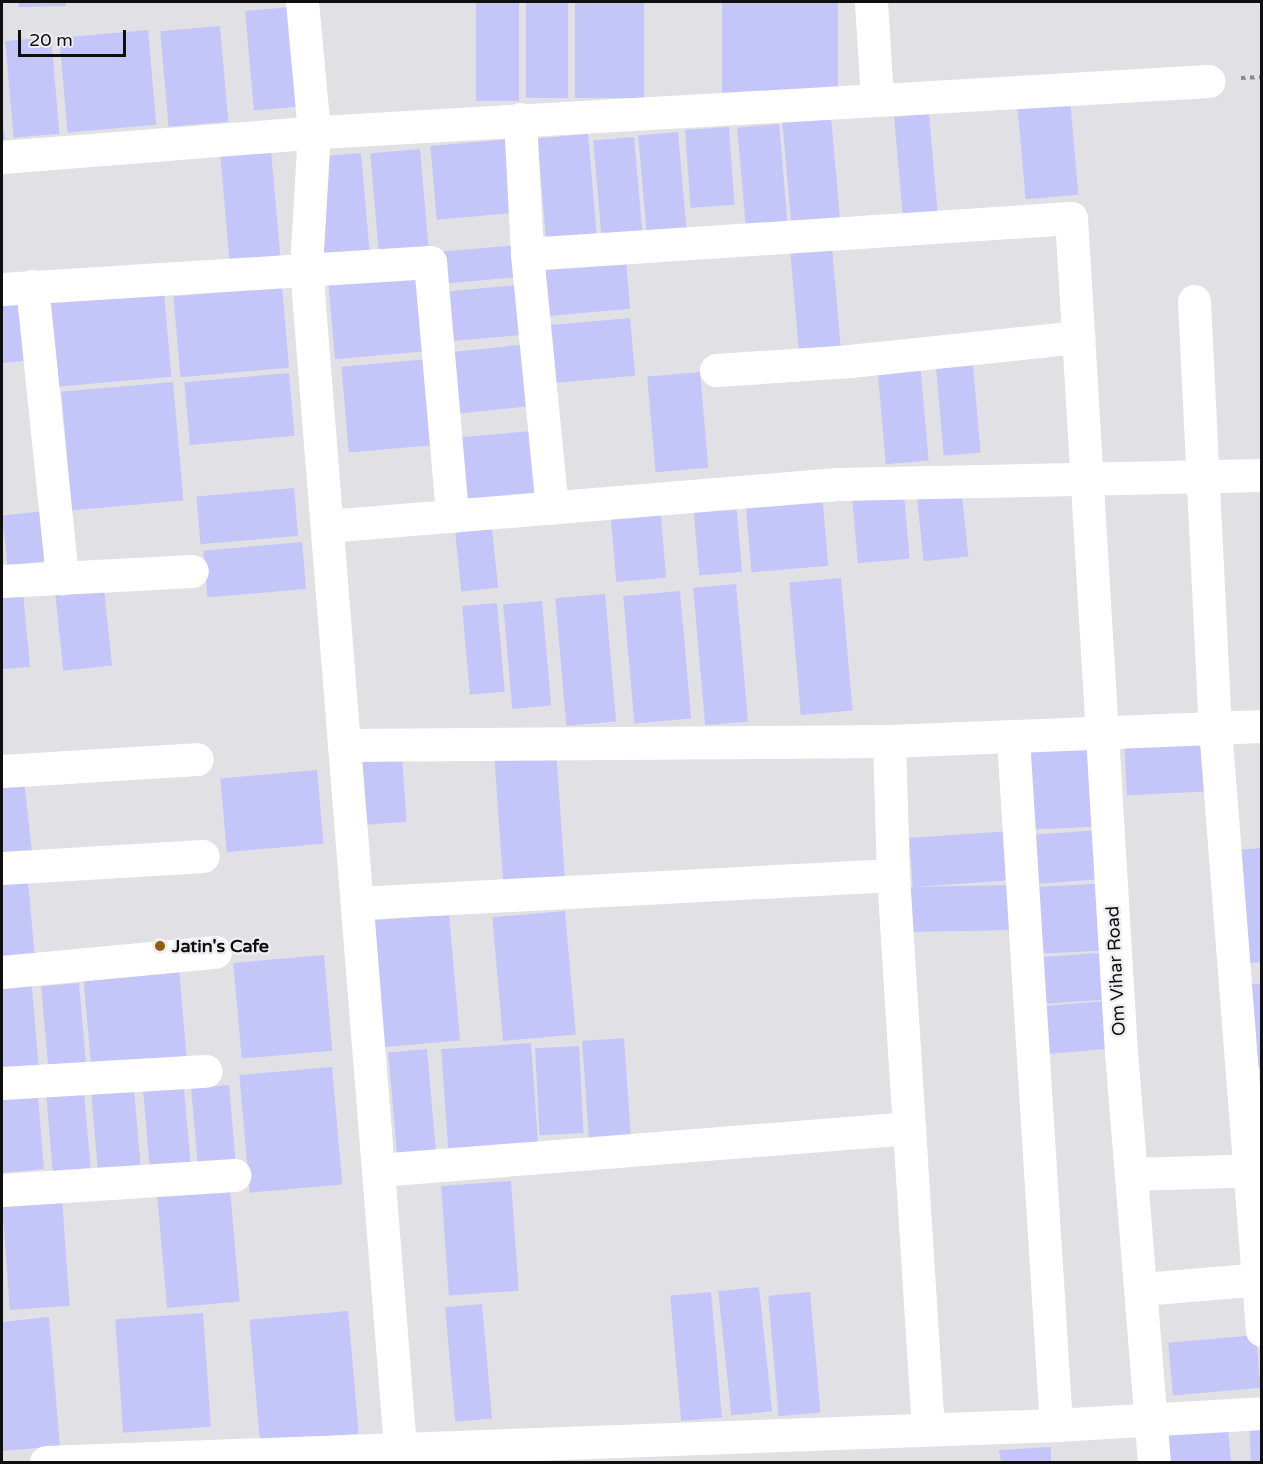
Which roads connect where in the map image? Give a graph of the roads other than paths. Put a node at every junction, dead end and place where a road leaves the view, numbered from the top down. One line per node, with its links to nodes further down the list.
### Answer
1 (302, 2): 6 (street)
2 (871, 2): 4 (street)
3 (1209, 81): 4 (street)
4 (877, 98): 5 (street)
5 (520, 120): 6 (street); 8 (street)
6 (314, 132): 7 (street); 9 (street)
7 (2, 157)
8 (527, 254): 12 (street, Om Vihar Road); 17 (street)
9 (306, 268): 10 (street); 18 (street); 19 (street)
10 (17, 288): 21 (street)
11 (1194, 301): 14 (street)
12 (1079, 337): 13 (street); 16 (street, Om Vihar Road)
13 (716, 370)
14 (1202, 474): 15 (street); 16 (street); 24 (street)
15 (1262, 476)
16 (1087, 478): 17 (street); 25 (street, Om Vihar Road)
17 (552, 508): 18 (street)
18 (452, 516): 19 (street)
19 (327, 526): 28 (street)
20 (192, 571): 21 (street)
21 (62, 578): 22 (street)
22 (2, 580)
23 (1262, 726): 24 (street)
24 (1215, 728): 25 (street); 41 (street)
25 (1102, 732): 26 (street); 42 (street, Om Vihar Road)
26 (1013, 738): 27 (street); 50 (street)
27 (889, 741): 28 (street); 33 (street)
28 (344, 745): 34 (street)
29 (197, 759): 30 (street)
30 (2, 771)
31 (203, 856): 32 (street)
32 (2, 868)
33 (892, 875): 34 (street); 39 (street)
34 (357, 903): 40 (street)
35 (215, 952): 36 (street)
36 (2, 972)
37 (206, 1071): 38 (street)
38 (2, 1083)
39 (909, 1128): 40 (street); 51 (street)
40 (378, 1170): 52 (street)
41 (1256, 1170): 42 (street); 45 (street)
42 (1132, 1174): 46 (street, Om Vihar Road)
43 (235, 1175): 44 (street)
44 (2, 1190)
45 (1259, 1279): 46 (street); 47 (street)
46 (1142, 1289): 49 (street, Om Vihar Road)
47 (1262, 1330)
48 (1262, 1413): 49 (street)
49 (1151, 1420): 50 (street); 54 (street, Om Vihar Road)
50 (1056, 1425): 51 (street)
51 (928, 1429): 52 (street)
52 (400, 1446): 53 (street)
53 (46, 1462)
54 (1154, 1462)

